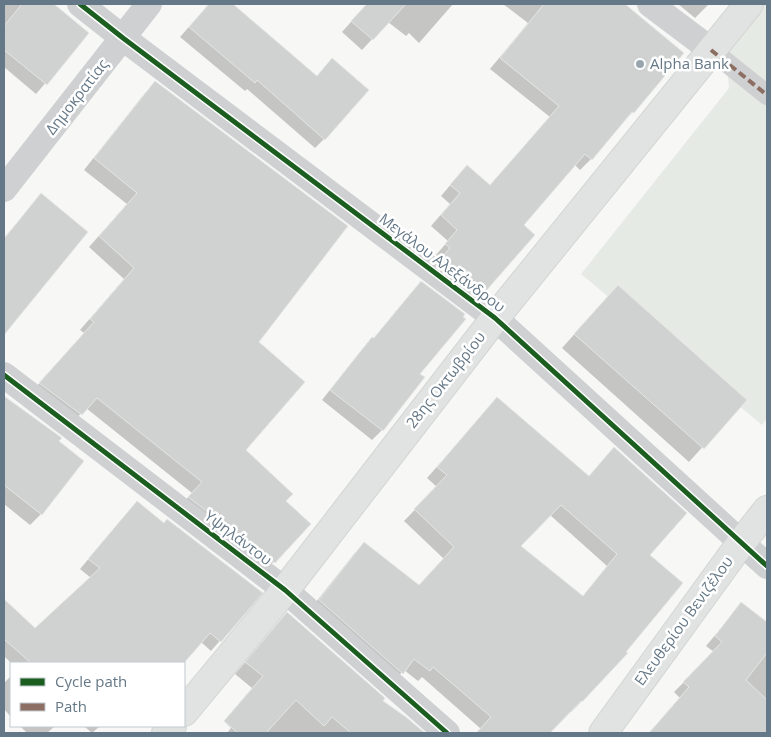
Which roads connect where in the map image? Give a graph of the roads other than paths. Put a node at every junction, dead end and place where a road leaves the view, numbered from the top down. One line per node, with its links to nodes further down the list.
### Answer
1 (80, 4): 5 (street, Μεγάλου Αλεξάνδρου)
2 (150, 4): 5 (street, Δημοκρατίας)
3 (650, 4): 6 (street)
4 (749, 4): 6 (main road, 28ης Οκτωβρίου)
5 (123, 38): 8 (street, Δημοκρατίας); 9 (street, Μεγάλου Αλεξάνδρου)
6 (712, 50): 7 (street); 9 (main road, 28ης Οκτωβρίου)
7 (767, 95)
8 (4, 189)
9 (494, 318): 12 (street, Μεγάλου Αλεξάνδρου); 14 (main road, 28ης Οκτωβρίου)
10 (4, 375): 14 (street, Υψηλάντου)
11 (767, 510): 12 (main road, Ελευθερίου Βενιζέλου)
12 (740, 543): 13 (street, Μεγάλου Αλεξάνδρου); 17 (main road, Ελευθερίου Βενιζέλου)
13 (767, 566)
14 (285, 590): 15 (main road, 28ης Οκτωβρίου); 16 (street, Υψηλάντου)
15 (185, 711)
16 (447, 733)
17 (603, 733)

